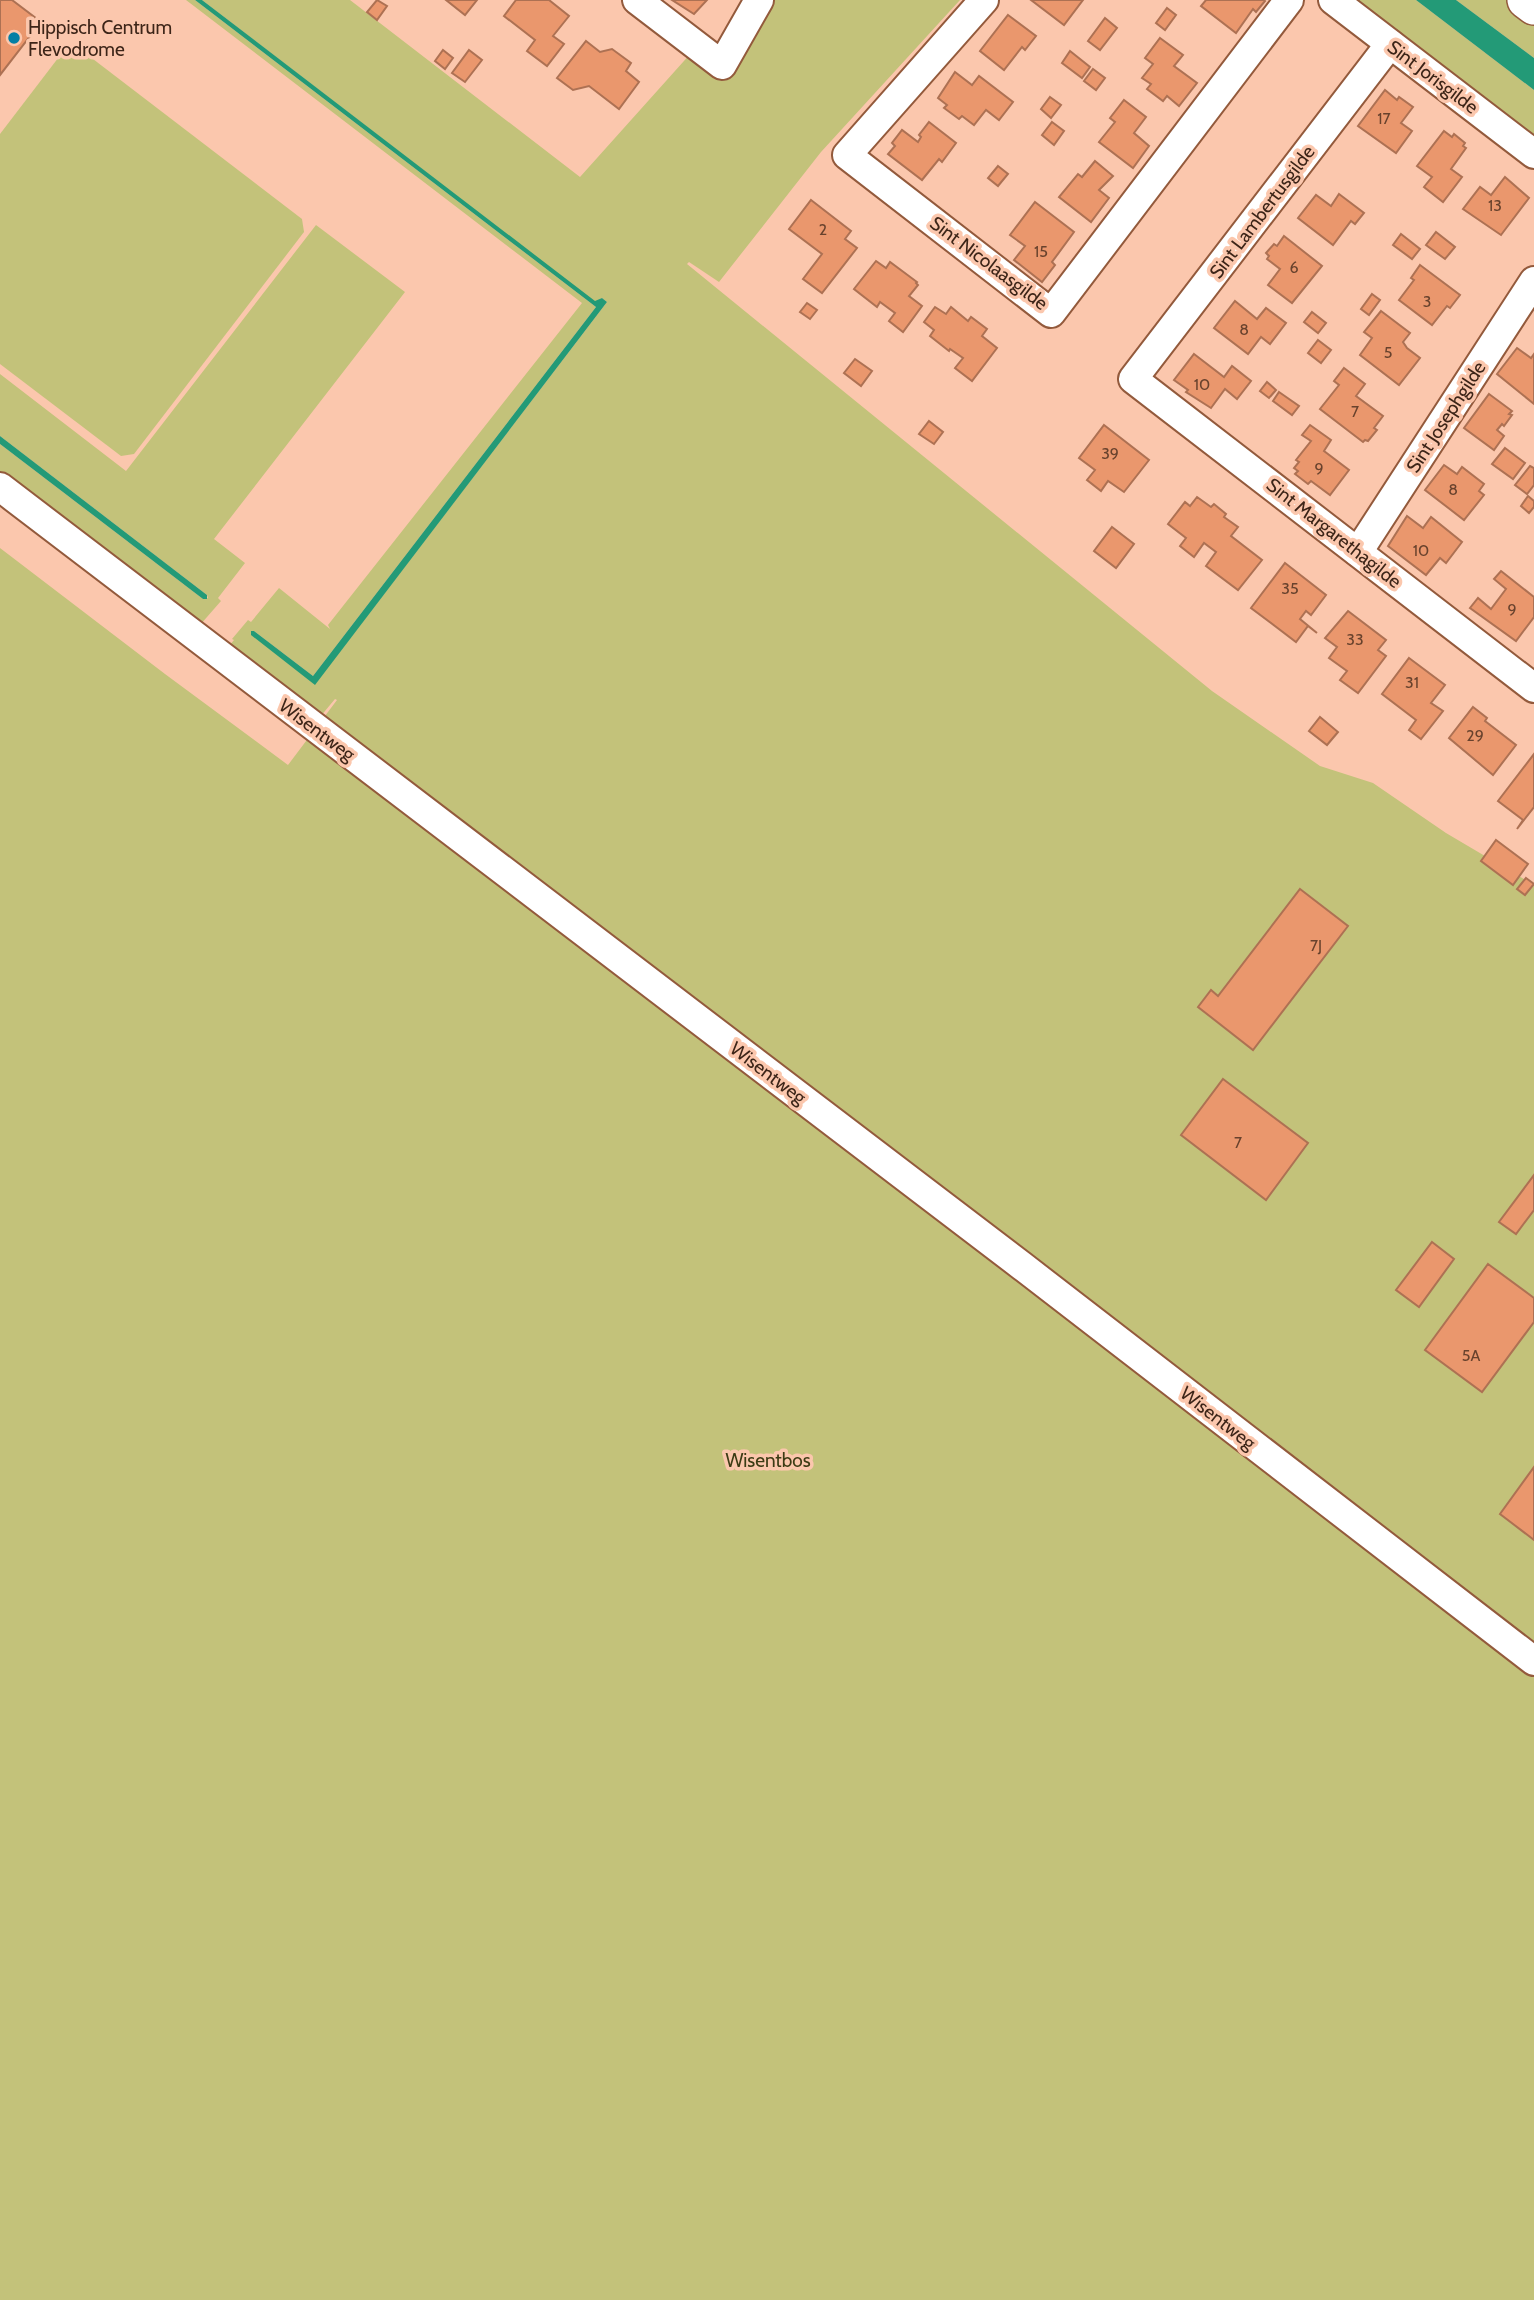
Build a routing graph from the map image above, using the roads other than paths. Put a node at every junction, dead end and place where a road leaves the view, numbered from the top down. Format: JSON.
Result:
{"nodes":[{"id":1,"x":638,"y":0,"type":"edge"},
{"id":2,"x":759,"y":0,"type":"edge"},
{"id":3,"x":984,"y":0,"type":"edge"},
{"id":4,"x":1289,"y":0,"type":"edge"},
{"id":5,"x":1333,"y":0,"type":"edge"},
{"id":6,"x":1526,"y":0,"type":"edge"},
{"id":7,"x":1534,"y":6,"type":"edge"},
{"id":8,"x":1390,"y":44,"type":"junction"},
{"id":9,"x":1534,"y":154,"type":"edge"},
{"id":10,"x":1534,"y":281,"type":"edge"},
{"id":11,"x":1133,"y":379,"type":"joint"},
{"id":12,"x":0,"y":487,"type":"edge"},
{"id":13,"x":1359,"y":552,"type":"junction"},
{"id":14,"x":1534,"y":688,"type":"edge"},
{"id":15,"x":1534,"y":1661,"type":"edge"}],
"edges":[{"from":1,"to":2,"type":"street"},
{"from":3,"to":4,"type":"street","name":"Sint Nicolaasgilde"},
{"from":5,"to":8,"type":"street","name":"Sint Jorisgilde"},
{"from":6,"to":7,"type":"street"},
{"from":8,"to":9,"type":"street","name":"Sint Jorisgilde"},
{"from":8,"to":11,"type":"street","name":"Sint Lambertusgilde"},
{"from":10,"to":13,"type":"street","name":"Sint Josephgilde"},
{"from":11,"to":13,"type":"street","name":"Sint Margarethagilde"},
{"from":12,"to":15,"type":"street","name":"Wisentweg"},
{"from":13,"to":14,"type":"street","name":"Sint Margarethagilde"}]}
